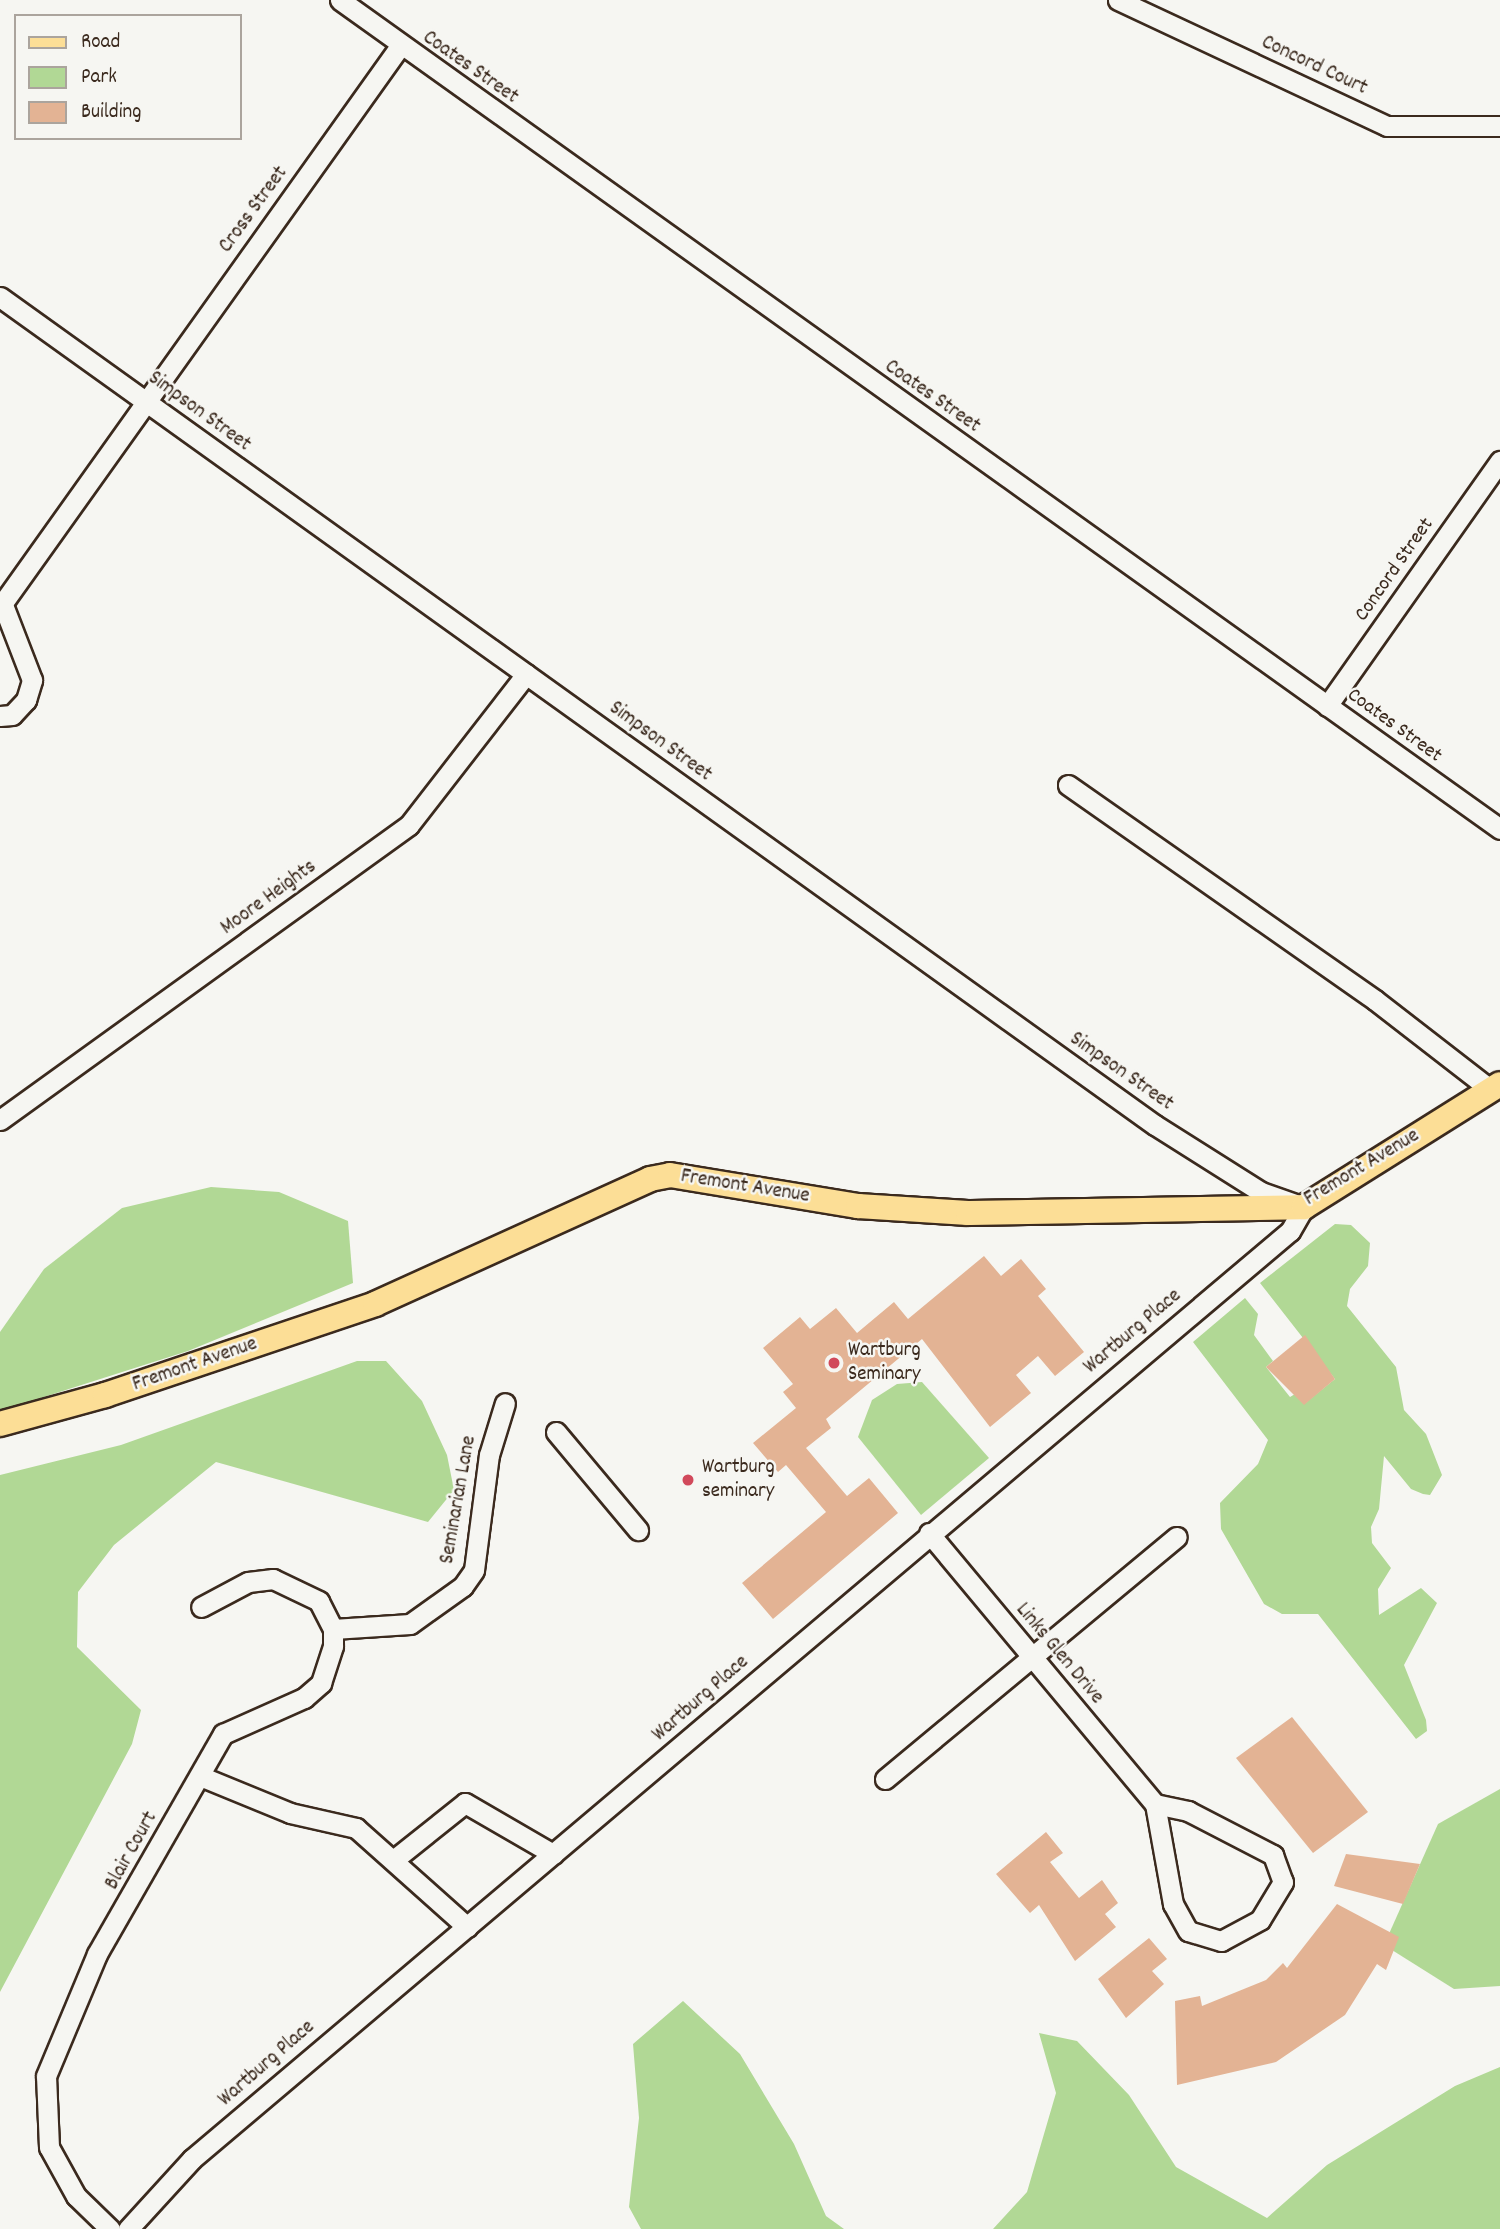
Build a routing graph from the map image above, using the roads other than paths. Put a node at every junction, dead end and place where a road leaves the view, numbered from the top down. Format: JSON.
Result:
{"nodes":[{"id":1,"x":340,"y":0,"type":"edge"},
{"id":2,"x":1118,"y":0,"type":"edge"},
{"id":3,"x":400,"y":46,"type":"junction"},
{"id":4,"x":1500,"y":126,"type":"edge"},
{"id":5,"x":0,"y":297,"type":"edge"},
{"id":6,"x":145,"y":401,"type":"junction"},
{"id":7,"x":1500,"y":461,"type":"edge"},
{"id":8,"x":1,"y":606,"type":"edge"},
{"id":9,"x":526,"y":674,"type":"junction"},
{"id":10,"x":1327,"y":706,"type":"junction"},
{"id":11,"x":0,"y":716,"type":"edge"},
{"id":12,"x":1068,"y":785,"type":"dead end"},
{"id":13,"x":1500,"y":829,"type":"edge"},
{"id":14,"x":1496,"y":1087,"type":"edge"},
{"id":15,"x":0,"y":1120,"type":"edge"},
{"id":16,"x":1304,"y":1207,"type":"junction"},
{"id":17,"x":505,"y":1404,"type":"dead end"},
{"id":18,"x":0,"y":1423,"type":"edge"},
{"id":19,"x":556,"y":1432,"type":"dead end"},
{"id":20,"x":638,"y":1530,"type":"dead end"},
{"id":21,"x":929,"y":1533,"type":"junction"},
{"id":22,"x":1177,"y":1537,"type":"dead end"},
{"id":23,"x":201,"y":1607,"type":"dead end"},
{"id":24,"x":333,"y":1629,"type":"junction"},
{"id":25,"x":1031,"y":1657,"type":"junction"},
{"id":26,"x":200,"y":1776,"type":"junction"},
{"id":27,"x":885,"y":1779,"type":"dead end"},
{"id":28,"x":1155,"y":1804,"type":"junction"},
{"id":29,"x":553,"y":1854,"type":"junction"},
{"id":30,"x":396,"y":1858,"type":"junction"},
{"id":31,"x":467,"y":1927,"type":"junction"},
{"id":32,"x":110,"y":2229,"type":"edge"},
{"id":33,"x":128,"y":2229,"type":"edge"}],
"edges":[{"from":1,"to":3,"type":"street","name":"Coates Street"},
{"from":2,"to":4,"type":"street","name":"Concord Court"},
{"from":3,"to":6,"type":"street","name":"Cross Street"},
{"from":3,"to":10,"type":"street","name":"Coates Street"},
{"from":5,"to":6,"type":"street","name":"Simpson Street"},
{"from":6,"to":8,"type":"street","name":"Cross Street"},
{"from":6,"to":9,"type":"street","name":"Simpson Street"},
{"from":7,"to":10,"type":"street","name":"Concord Street"},
{"from":8,"to":11,"type":"street"},
{"from":9,"to":15,"type":"street","name":"Moore Heights"},
{"from":9,"to":16,"type":"street","name":"Simpson Street"},
{"from":10,"to":13,"type":"street","name":"Coates Street"},
{"from":12,"to":14,"type":"street"},
{"from":14,"to":16,"type":"main road","name":"Fremont Avenue"},
{"from":16,"to":18,"type":"main road","name":"Fremont Avenue"},
{"from":16,"to":21,"type":"street","name":"Wartburg Place"},
{"from":17,"to":24,"type":"street","name":"Seminarian Lane"},
{"from":19,"to":20,"type":"street"},
{"from":21,"to":25,"type":"street","name":"Links Glen Drive"},
{"from":21,"to":29,"type":"street","name":"Wartburg Place"},
{"from":22,"to":25,"type":"street"},
{"from":23,"to":24,"type":"street"},
{"from":24,"to":26,"type":"street","name":"Blair Court"},
{"from":25,"to":27,"type":"street"},
{"from":25,"to":28,"type":"street","name":"Links Glen Drive"},
{"from":26,"to":30,"type":"street"},
{"from":26,"to":32,"type":"street","name":"Blair Court"},
{"from":28,"to":28,"type":"street","name":"Links Glen Drive"},
{"from":29,"to":30,"type":"street"},
{"from":29,"to":31,"type":"street","name":"Wartburg Place"},
{"from":30,"to":31,"type":"street"},
{"from":31,"to":33,"type":"street","name":"Wartburg Place"}]}
